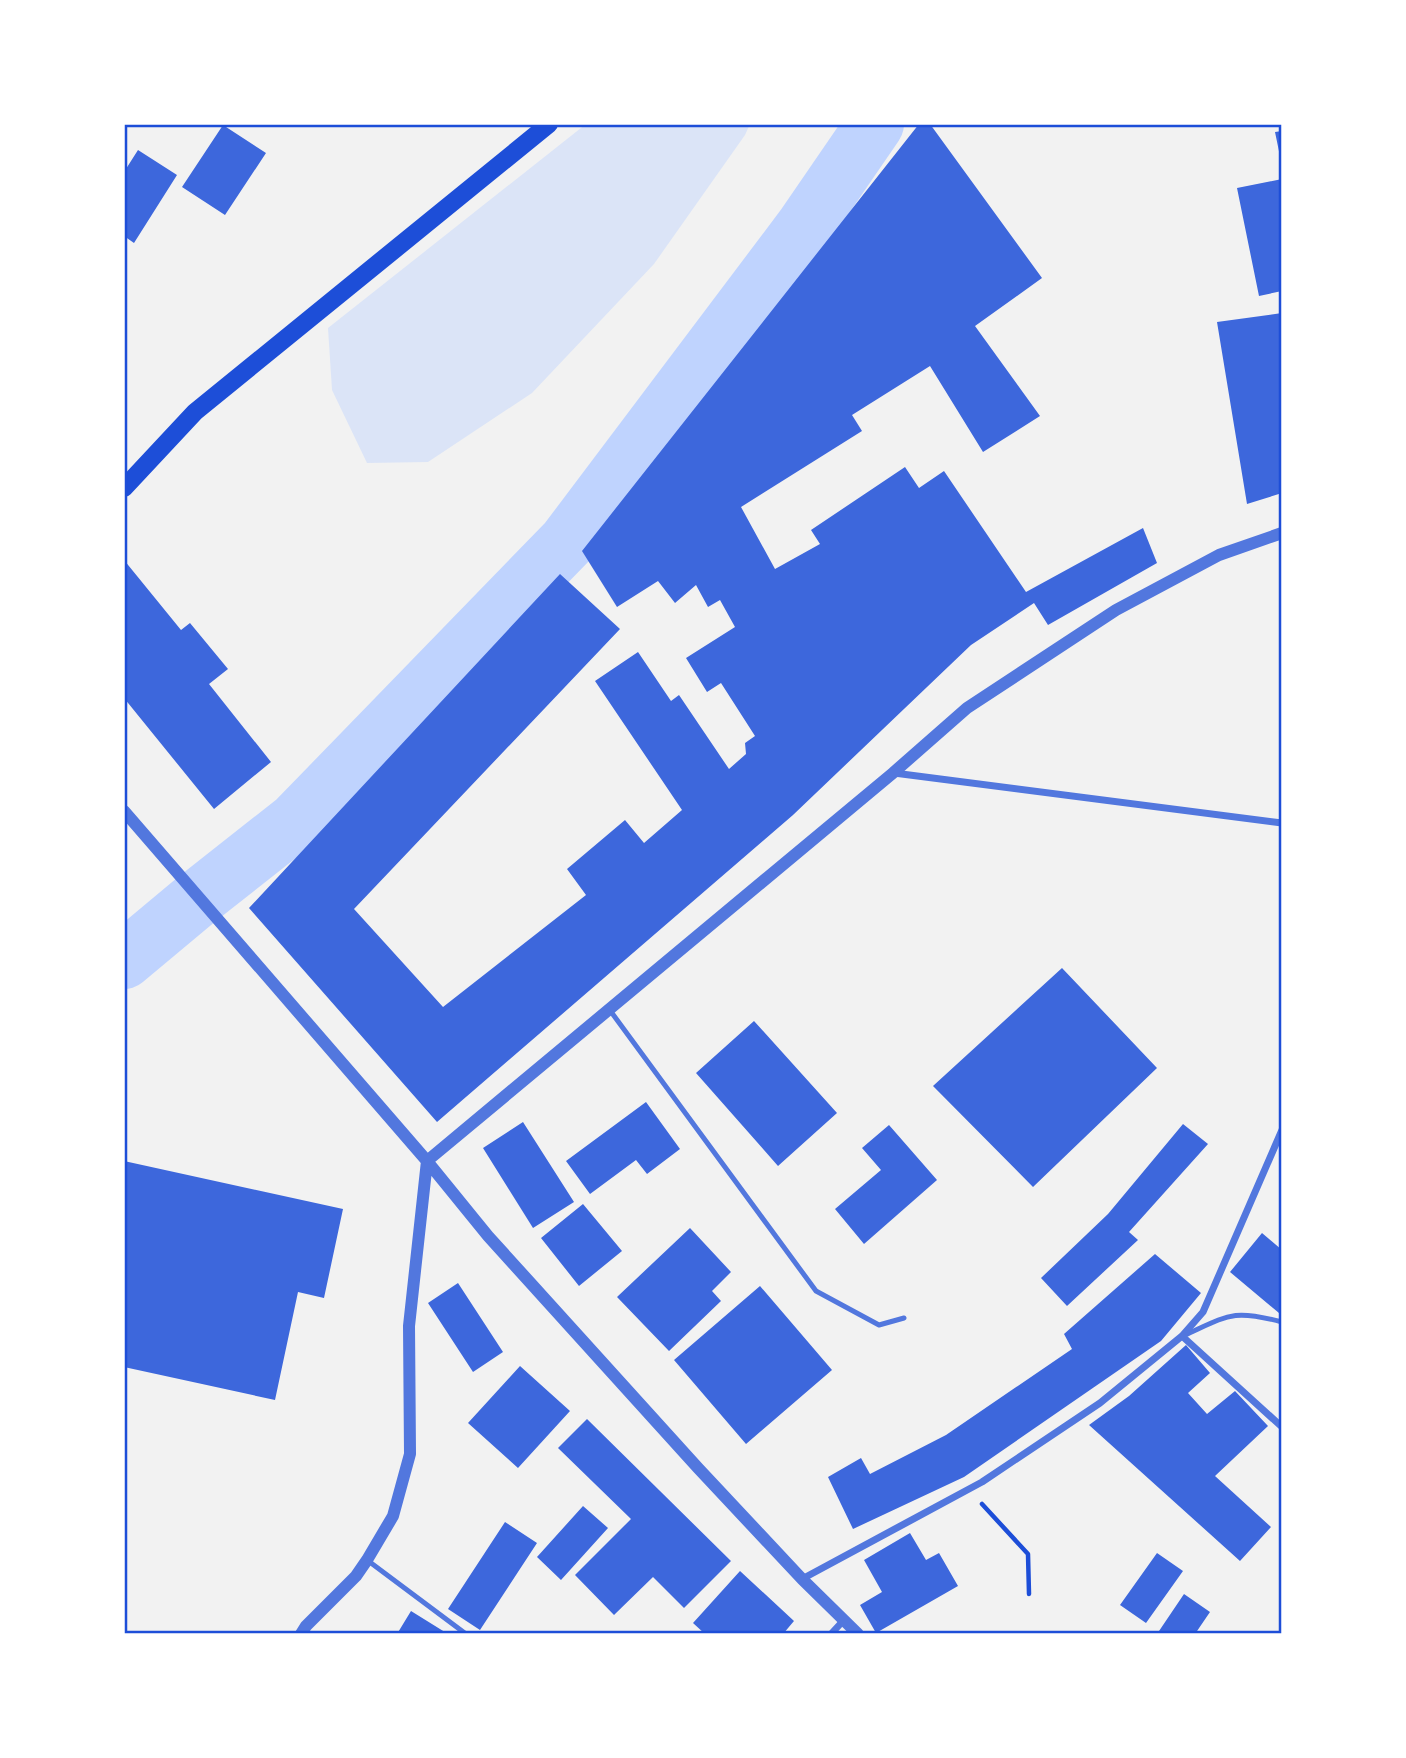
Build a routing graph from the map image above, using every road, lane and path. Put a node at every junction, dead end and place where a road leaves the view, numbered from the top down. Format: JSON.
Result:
{"nodes":[{"id":1,"x":549,"y":124,"type":"edge"},
{"id":2,"x":124,"y":488,"type":"edge"},
{"id":3,"x":1282,"y":533,"type":"edge"},
{"id":4,"x":893,"y":773,"type":"junction"},
{"id":5,"x":124,"y":811,"type":"edge"},
{"id":6,"x":1282,"y":823,"type":"edge"},
{"id":7,"x":609,"y":1009,"type":"junction"},
{"id":8,"x":1282,"y":1130,"type":"edge"},
{"id":9,"x":426,"y":1161,"type":"junction"},
{"id":10,"x":904,"y":1318,"type":"dead end"},
{"id":11,"x":1282,"y":1322,"type":"edge"},
{"id":12,"x":1182,"y":1336,"type":"junction"},
{"id":13,"x":1282,"y":1427,"type":"edge"},
{"id":14,"x":968,"y":1490,"type":"junction"},
{"id":15,"x":367,"y":1560,"type":"junction"},
{"id":16,"x":802,"y":1579,"type":"junction"},
{"id":17,"x":1029,"y":1594,"type":"dead end"},
{"id":18,"x":843,"y":1621,"type":"junction"},
{"id":19,"x":301,"y":1634,"type":"edge"},
{"id":20,"x":466,"y":1634,"type":"edge"},
{"id":21,"x":831,"y":1634,"type":"edge"},
{"id":22,"x":858,"y":1634,"type":"edge"}],
"edges":[{"from":1,"to":2,"type":"main road"},
{"from":3,"to":4,"type":"street"},
{"from":4,"to":6,"type":"street"},
{"from":4,"to":7,"type":"street"},
{"from":5,"to":9,"type":"street"},
{"from":7,"to":9,"type":"street"},
{"from":7,"to":10,"type":"lane"},
{"from":8,"to":12,"type":"street"},
{"from":9,"to":15,"type":"street"},
{"from":9,"to":16,"type":"street"},
{"from":11,"to":12,"type":"lane"},
{"from":12,"to":13,"type":"street"},
{"from":12,"to":14,"type":"street"},
{"from":14,"to":16,"type":"street"},
{"from":14,"to":17,"type":"path"},
{"from":15,"to":19,"type":"street"},
{"from":15,"to":20,"type":"lane"},
{"from":16,"to":18,"type":"street"},
{"from":18,"to":21,"type":"street"},
{"from":18,"to":22,"type":"street"}]}
